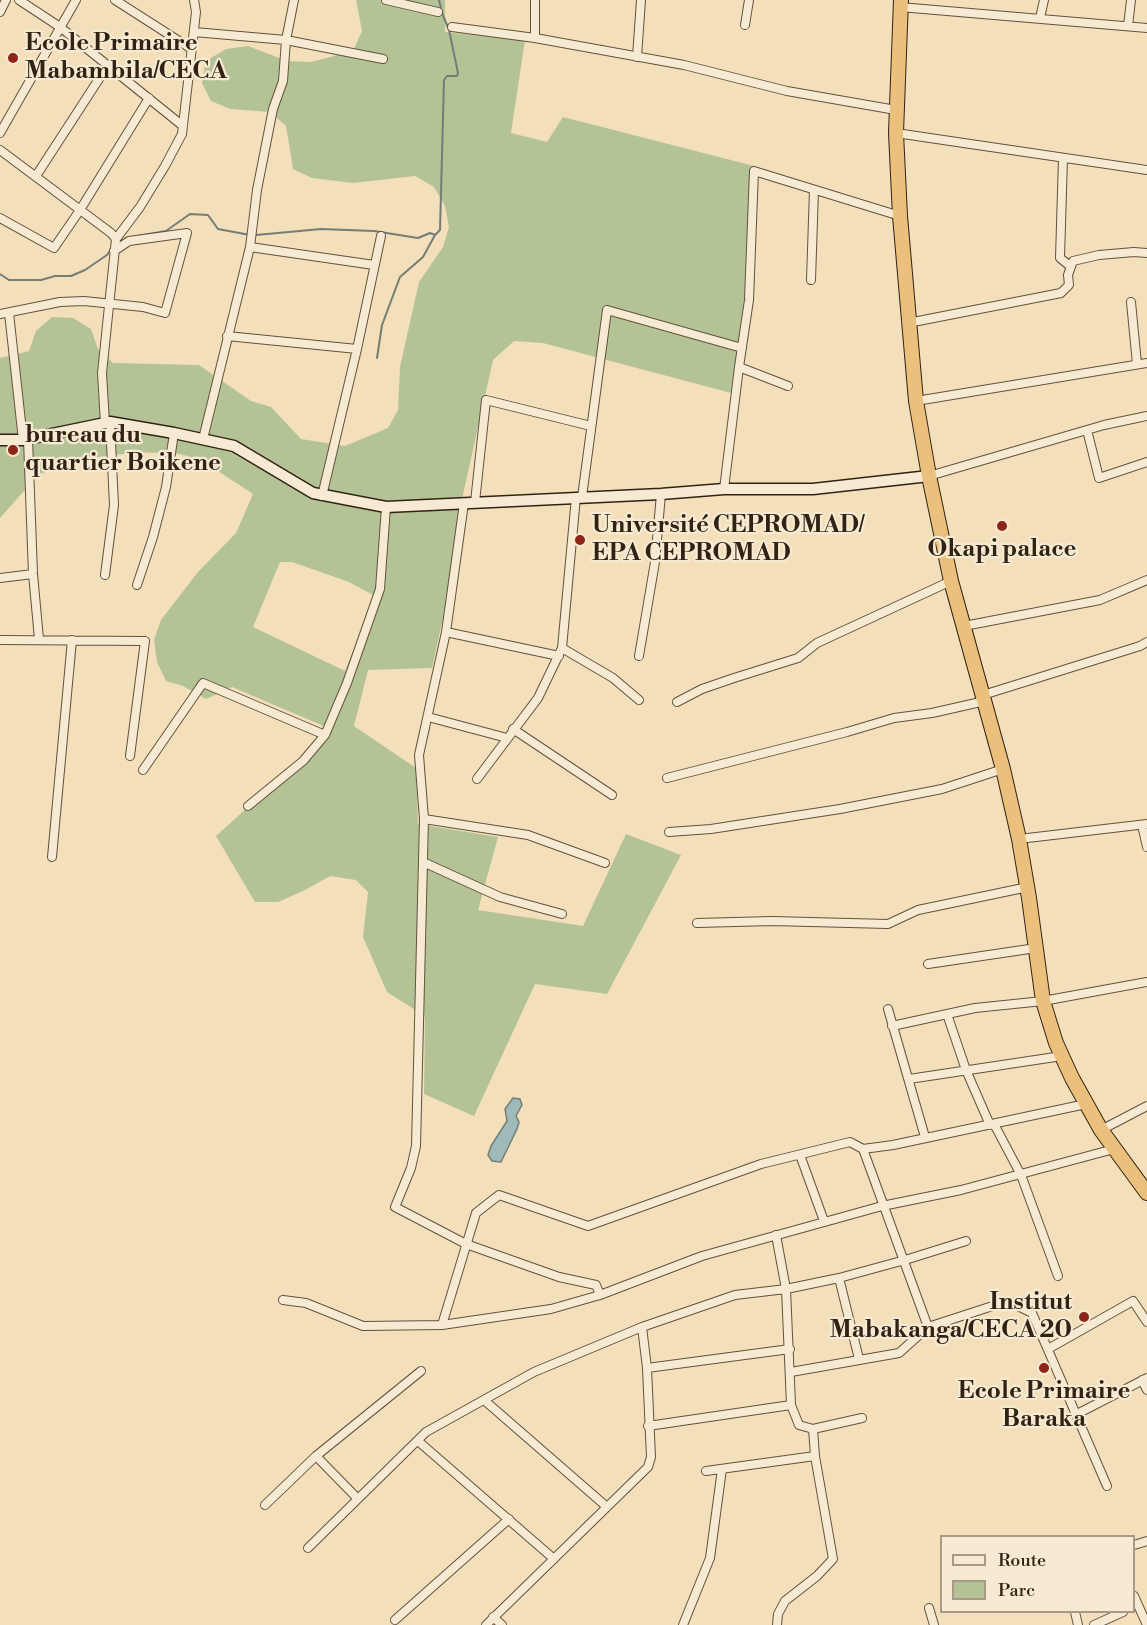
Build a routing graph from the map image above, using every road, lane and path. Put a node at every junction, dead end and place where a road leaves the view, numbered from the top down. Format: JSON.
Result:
{"nodes":[{"id":1,"x":6,"y":0,"type":"edge"},
{"id":2,"x":19,"y":0,"type":"edge"},
{"id":3,"x":76,"y":0,"type":"edge"},
{"id":4,"x":115,"y":0,"type":"edge"},
{"id":5,"x":194,"y":0,"type":"edge"},
{"id":6,"x":294,"y":0,"type":"edge"},
{"id":7,"x":386,"y":0,"type":"edge"},
{"id":8,"x":535,"y":0,"type":"edge"},
{"id":9,"x":641,"y":0,"type":"edge"},
{"id":10,"x":749,"y":0,"type":"edge"},
{"id":11,"x":1044,"y":0,"type":"edge"},
{"id":12,"x":1131,"y":0,"type":"edge"},
{"id":13,"x":901,"y":3,"type":"edge"},
{"id":14,"x":0,"y":12,"type":"edge"},
{"id":15,"x":438,"y":12,"type":"dead end"},
{"id":16,"x":1040,"y":18,"type":"junction"},
{"id":17,"x":745,"y":25,"type":"dead end"},
{"id":18,"x":1128,"y":26,"type":"junction"},
{"id":19,"x":60,"y":27,"type":"junction"},
{"id":20,"x":452,"y":27,"type":"dead end"},
{"id":21,"x":1147,"y":28,"type":"edge"},
{"id":22,"x":194,"y":32,"type":"junction"},
{"id":23,"x":535,"y":38,"type":"junction"},
{"id":24,"x":286,"y":40,"type":"junction"},
{"id":25,"x":190,"y":48,"type":"junction"},
{"id":26,"x":637,"y":57,"type":"junction"},
{"id":27,"x":383,"y":59,"type":"dead end"},
{"id":28,"x":108,"y":65,"type":"junction"},
{"id":29,"x":149,"y":98,"type":"junction"},
{"id":30,"x":896,"y":110,"type":"junction"},
{"id":31,"x":183,"y":126,"type":"junction"},
{"id":32,"x":896,"y":133,"type":"junction"},
{"id":33,"x":0,"y":134,"type":"edge"},
{"id":34,"x":0,"y":150,"type":"edge"},
{"id":35,"x":1063,"y":158,"type":"junction"},
{"id":36,"x":1147,"y":170,"type":"edge"},
{"id":37,"x":36,"y":176,"type":"junction"},
{"id":38,"x":814,"y":190,"type":"junction"},
{"id":39,"x":80,"y":210,"type":"junction"},
{"id":40,"x":900,"y":216,"type":"junction"},
{"id":41,"x":0,"y":218,"type":"edge"},
{"id":42,"x":381,"y":236,"type":"dead end"},
{"id":43,"x":115,"y":246,"type":"junction"},
{"id":44,"x":250,"y":246,"type":"junction"},
{"id":45,"x":1147,"y":253,"type":"edge"},
{"id":46,"x":374,"y":265,"type":"junction"},
{"id":47,"x":1070,"y":266,"type":"junction"},
{"id":48,"x":811,"y":280,"type":"dead end"},
{"id":49,"x":1131,"y":302,"type":"dead end"},
{"id":50,"x":108,"y":305,"type":"junction"},
{"id":51,"x":4,"y":313,"type":"edge"},
{"id":52,"x":908,"y":323,"type":"junction"},
{"id":53,"x":227,"y":336,"type":"junction"},
{"id":54,"x":742,"y":348,"type":"junction"},
{"id":55,"x":357,"y":349,"type":"junction"},
{"id":56,"x":1147,"y":363,"type":"edge"},
{"id":57,"x":1137,"y":364,"type":"junction"},
{"id":58,"x":739,"y":367,"type":"junction"},
{"id":59,"x":788,"y":386,"type":"dead end"},
{"id":60,"x":916,"y":401,"type":"junction"},
{"id":61,"x":1147,"y":416,"type":"edge"},
{"id":62,"x":108,"y":423,"type":"junction"},
{"id":63,"x":591,"y":426,"type":"junction"},
{"id":64,"x":1087,"y":430,"type":"junction"},
{"id":65,"x":174,"y":434,"type":"junction"},
{"id":66,"x":203,"y":439,"type":"junction"},
{"id":67,"x":0,"y":440,"type":"edge"},
{"id":68,"x":26,"y":440,"type":"junction"},
{"id":69,"x":1147,"y":462,"type":"edge"},
{"id":70,"x":929,"y":476,"type":"junction"},
{"id":71,"x":724,"y":489,"type":"junction"},
{"id":72,"x":661,"y":494,"type":"junction"},
{"id":73,"x":322,"y":496,"type":"junction"},
{"id":74,"x":579,"y":497,"type":"junction"},
{"id":75,"x":470,"y":502,"type":"junction"},
{"id":76,"x":386,"y":507,"type":"junction"},
{"id":77,"x":33,"y":574,"type":"junction"},
{"id":78,"x":105,"y":575,"type":"dead end"},
{"id":79,"x":0,"y":578,"type":"edge"},
{"id":80,"x":951,"y":580,"type":"junction"},
{"id":81,"x":1147,"y":580,"type":"edge"},
{"id":82,"x":137,"y":585,"type":"dead end"},
{"id":83,"x":964,"y":626,"type":"junction"},
{"id":84,"x":446,"y":633,"type":"junction"},
{"id":85,"x":39,"y":639,"type":"junction"},
{"id":86,"x":0,"y":640,"type":"edge"},
{"id":87,"x":72,"y":640,"type":"junction"},
{"id":88,"x":1147,"y":642,"type":"edge"},
{"id":89,"x":561,"y":652,"type":"junction"},
{"id":90,"x":639,"y":656,"type":"dead end"},
{"id":91,"x":984,"y":698,"type":"junction"},
{"id":92,"x":639,"y":700,"type":"dead end"},
{"id":93,"x":677,"y":702,"type":"dead end"},
{"id":94,"x":428,"y":717,"type":"junction"},
{"id":95,"x":513,"y":729,"type":"junction"},
{"id":96,"x":325,"y":735,"type":"junction"},
{"id":97,"x":507,"y":738,"type":"junction"},
{"id":98,"x":130,"y":756,"type":"dead end"},
{"id":99,"x":1003,"y":769,"type":"junction"},
{"id":100,"x":142,"y":770,"type":"dead end"},
{"id":101,"x":667,"y":778,"type":"dead end"},
{"id":102,"x":477,"y":779,"type":"dead end"},
{"id":103,"x":612,"y":795,"type":"dead end"},
{"id":104,"x":248,"y":806,"type":"dead end"},
{"id":105,"x":424,"y":819,"type":"junction"},
{"id":106,"x":1145,"y":825,"type":"edge"},
{"id":107,"x":669,"y":832,"type":"dead end"},
{"id":108,"x":1019,"y":840,"type":"junction"},
{"id":109,"x":1147,"y":847,"type":"edge"},
{"id":110,"x":52,"y":857,"type":"dead end"},
{"id":111,"x":423,"y":862,"type":"junction"},
{"id":112,"x":605,"y":863,"type":"dead end"},
{"id":113,"x":1028,"y":887,"type":"junction"},
{"id":114,"x":562,"y":914,"type":"dead end"},
{"id":115,"x":697,"y":923,"type":"dead end"},
{"id":116,"x":1036,"y":948,"type":"junction"},
{"id":117,"x":928,"y":964,"type":"dead end"},
{"id":118,"x":1147,"y":982,"type":"edge"},
{"id":119,"x":1043,"y":1001,"type":"junction"},
{"id":120,"x":888,"y":1009,"type":"dead end"},
{"id":121,"x":947,"y":1014,"type":"junction"},
{"id":122,"x":892,"y":1026,"type":"junction"},
{"id":123,"x":1062,"y":1056,"type":"junction"},
{"id":124,"x":966,"y":1070,"type":"junction"},
{"id":125,"x":909,"y":1079,"type":"junction"},
{"id":126,"x":1086,"y":1104,"type":"junction"},
{"id":127,"x":1147,"y":1106,"type":"edge"},
{"id":128,"x":992,"y":1125,"type":"junction"},
{"id":129,"x":1101,"y":1130,"type":"junction"},
{"id":130,"x":925,"y":1137,"type":"junction"},
{"id":131,"x":863,"y":1149,"type":"junction"},
{"id":132,"x":1114,"y":1149,"type":"junction"},
{"id":133,"x":801,"y":1155,"type":"junction"},
{"id":134,"x":1021,"y":1175,"type":"junction"},
{"id":135,"x":1147,"y":1193,"type":"edge"},
{"id":136,"x":882,"y":1206,"type":"junction"},
{"id":137,"x":824,"y":1221,"type":"junction"},
{"id":138,"x":776,"y":1235,"type":"junction"},
{"id":139,"x":966,"y":1240,"type":"dead end"},
{"id":140,"x":466,"y":1244,"type":"junction"},
{"id":141,"x":905,"y":1260,"type":"junction"},
{"id":142,"x":1058,"y":1276,"type":"dead end"},
{"id":143,"x":839,"y":1278,"type":"junction"},
{"id":144,"x":786,"y":1289,"type":"junction"},
{"id":145,"x":600,"y":1295,"type":"junction"},
{"id":146,"x":283,"y":1300,"type":"dead end"},
{"id":147,"x":1147,"y":1322,"type":"edge"},
{"id":148,"x":442,"y":1325,"type":"junction"},
{"id":149,"x":642,"y":1327,"type":"junction"},
{"id":150,"x":928,"y":1327,"type":"junction"},
{"id":151,"x":790,"y":1349,"type":"junction"},
{"id":152,"x":1048,"y":1350,"type":"junction"},
{"id":153,"x":859,"y":1359,"type":"junction"},
{"id":154,"x":647,"y":1368,"type":"junction"},
{"id":155,"x":421,"y":1371,"type":"dead end"},
{"id":156,"x":790,"y":1372,"type":"junction"},
{"id":157,"x":1145,"y":1379,"type":"edge"},
{"id":158,"x":1147,"y":1390,"type":"edge"},
{"id":159,"x":484,"y":1400,"type":"junction"},
{"id":160,"x":791,"y":1405,"type":"junction"},
{"id":161,"x":1077,"y":1414,"type":"junction"},
{"id":162,"x":862,"y":1418,"type":"dead end"},
{"id":163,"x":648,"y":1426,"type":"junction"},
{"id":164,"x":813,"y":1428,"type":"junction"},
{"id":165,"x":418,"y":1441,"type":"junction"},
{"id":166,"x":316,"y":1455,"type":"junction"},
{"id":167,"x":815,"y":1456,"type":"junction"},
{"id":168,"x":722,"y":1469,"type":"junction"},
{"id":169,"x":706,"y":1471,"type":"dead end"},
{"id":170,"x":1107,"y":1486,"type":"dead end"},
{"id":171,"x":358,"y":1499,"type":"junction"},
{"id":172,"x":265,"y":1505,"type":"dead end"},
{"id":173,"x":607,"y":1507,"type":"junction"},
{"id":174,"x":509,"y":1519,"type":"junction"},
{"id":175,"x":308,"y":1548,"type":"dead end"},
{"id":176,"x":554,"y":1559,"type":"junction"},
{"id":177,"x":1147,"y":1601,"type":"edge"},
{"id":178,"x":1136,"y":1606,"type":"edge"},
{"id":179,"x":929,"y":1608,"type":"dead end"},
{"id":180,"x":1119,"y":1613,"type":"edge"},
{"id":181,"x":494,"y":1617,"type":"junction"},
{"id":182,"x":395,"y":1620,"type":"dead end"},
{"id":183,"x":486,"y":1625,"type":"edge"},
{"id":184,"x":502,"y":1625,"type":"edge"},
{"id":185,"x":683,"y":1625,"type":"edge"},
{"id":186,"x":777,"y":1625,"type":"edge"},
{"id":187,"x":934,"y":1625,"type":"edge"},
{"id":188,"x":1094,"y":1625,"type":"edge"},
{"id":189,"x":1147,"y":1625,"type":"edge"}],
"edges":[{"from":1,"to":14,"type":"street"},
{"from":2,"to":19,"type":"street"},
{"from":3,"to":19,"type":"street"},
{"from":4,"to":25,"type":"street"},
{"from":5,"to":22,"type":"street"},
{"from":6,"to":24,"type":"street"},
{"from":7,"to":15,"type":"street"},
{"from":8,"to":23,"type":"street"},
{"from":9,"to":26,"type":"street"},
{"from":10,"to":17,"type":"street"},
{"from":11,"to":16,"type":"street"},
{"from":12,"to":18,"type":"street"},
{"from":13,"to":16,"type":"street"},
{"from":13,"to":30,"type":"highway"},
{"from":16,"to":18,"type":"street"},
{"from":18,"to":21,"type":"street"},
{"from":19,"to":28,"type":"street"},
{"from":19,"to":33,"type":"street"},
{"from":20,"to":23,"type":"street"},
{"from":22,"to":24,"type":"street"},
{"from":22,"to":25,"type":"street"},
{"from":23,"to":26,"type":"street"},
{"from":24,"to":27,"type":"street"},
{"from":24,"to":44,"type":"street"},
{"from":25,"to":31,"type":"street"},
{"from":26,"to":30,"type":"street"},
{"from":28,"to":29,"type":"street"},
{"from":28,"to":37,"type":"street"},
{"from":29,"to":31,"type":"street"},
{"from":29,"to":39,"type":"street"},
{"from":30,"to":32,"type":"highway"},
{"from":31,"to":43,"type":"street"},
{"from":32,"to":35,"type":"street"},
{"from":32,"to":40,"type":"highway"},
{"from":34,"to":37,"type":"street"},
{"from":35,"to":36,"type":"street"},
{"from":35,"to":47,"type":"street"},
{"from":37,"to":39,"type":"street"},
{"from":38,"to":40,"type":"street"},
{"from":38,"to":48,"type":"street"},
{"from":38,"to":54,"type":"street"},
{"from":39,"to":41,"type":"street"},
{"from":39,"to":43,"type":"street"},
{"from":40,"to":52,"type":"highway"},
{"from":42,"to":46,"type":"street"},
{"from":43,"to":50,"type":"street"},
{"from":43,"to":50,"type":"street"},
{"from":44,"to":46,"type":"street"},
{"from":44,"to":53,"type":"street"},
{"from":45,"to":47,"type":"street"},
{"from":46,"to":55,"type":"street"},
{"from":47,"to":52,"type":"street"},
{"from":49,"to":57,"type":"street"},
{"from":50,"to":51,"type":"street"},
{"from":50,"to":62,"type":"street"},
{"from":51,"to":68,"type":"street"},
{"from":52,"to":60,"type":"highway"},
{"from":53,"to":55,"type":"street"},
{"from":53,"to":66,"type":"street"},
{"from":54,"to":58,"type":"street"},
{"from":54,"to":63,"type":"street"},
{"from":55,"to":73,"type":"street"},
{"from":56,"to":57,"type":"street"},
{"from":57,"to":60,"type":"street"},
{"from":58,"to":59,"type":"street"},
{"from":58,"to":71,"type":"street"},
{"from":60,"to":70,"type":"highway"},
{"from":61,"to":64,"type":"street"},
{"from":62,"to":65,"type":"street"},
{"from":62,"to":68,"type":"street"},
{"from":62,"to":78,"type":"street"},
{"from":63,"to":74,"type":"street"},
{"from":63,"to":75,"type":"street"},
{"from":64,"to":69,"type":"street"},
{"from":64,"to":70,"type":"street"},
{"from":65,"to":66,"type":"street"},
{"from":65,"to":82,"type":"street"},
{"from":66,"to":73,"type":"street"},
{"from":67,"to":68,"type":"street"},
{"from":68,"to":77,"type":"street"},
{"from":70,"to":71,"type":"street"},
{"from":70,"to":80,"type":"highway"},
{"from":71,"to":72,"type":"street"},
{"from":72,"to":74,"type":"street"},
{"from":72,"to":90,"type":"street"},
{"from":73,"to":76,"type":"street"},
{"from":74,"to":75,"type":"street"},
{"from":74,"to":89,"type":"street"},
{"from":75,"to":76,"type":"street"},
{"from":75,"to":84,"type":"street"},
{"from":76,"to":96,"type":"street"},
{"from":77,"to":79,"type":"street"},
{"from":77,"to":85,"type":"street"},
{"from":80,"to":83,"type":"highway"},
{"from":80,"to":93,"type":"street"},
{"from":81,"to":83,"type":"street"},
{"from":83,"to":91,"type":"highway"},
{"from":84,"to":89,"type":"street"},
{"from":84,"to":94,"type":"street"},
{"from":85,"to":86,"type":"street"},
{"from":85,"to":87,"type":"street"},
{"from":87,"to":98,"type":"street"},
{"from":87,"to":110,"type":"street"},
{"from":88,"to":91,"type":"street"},
{"from":89,"to":92,"type":"street"},
{"from":89,"to":95,"type":"street"},
{"from":91,"to":99,"type":"highway"},
{"from":91,"to":101,"type":"street"},
{"from":94,"to":97,"type":"street"},
{"from":94,"to":105,"type":"street"},
{"from":95,"to":97,"type":"street"},
{"from":95,"to":103,"type":"street"},
{"from":96,"to":100,"type":"street"},
{"from":96,"to":104,"type":"street"},
{"from":97,"to":102,"type":"street"},
{"from":99,"to":107,"type":"street"},
{"from":99,"to":108,"type":"highway"},
{"from":105,"to":111,"type":"street"},
{"from":105,"to":112,"type":"street"},
{"from":106,"to":108,"type":"street"},
{"from":106,"to":109,"type":"street"},
{"from":108,"to":113,"type":"highway"},
{"from":111,"to":114,"type":"street"},
{"from":111,"to":140,"type":"street"},
{"from":113,"to":115,"type":"street"},
{"from":113,"to":116,"type":"highway"},
{"from":116,"to":117,"type":"street"},
{"from":116,"to":119,"type":"highway"},
{"from":118,"to":119,"type":"street"},
{"from":119,"to":121,"type":"street"},
{"from":119,"to":123,"type":"highway"},
{"from":120,"to":122,"type":"street"},
{"from":121,"to":122,"type":"street"},
{"from":121,"to":124,"type":"street"},
{"from":122,"to":125,"type":"street"},
{"from":123,"to":124,"type":"street"},
{"from":123,"to":126,"type":"highway"},
{"from":124,"to":125,"type":"street"},
{"from":124,"to":128,"type":"street"},
{"from":125,"to":130,"type":"street"},
{"from":126,"to":128,"type":"street"},
{"from":126,"to":129,"type":"highway"},
{"from":127,"to":129,"type":"street"},
{"from":128,"to":130,"type":"street"},
{"from":128,"to":134,"type":"street"},
{"from":129,"to":132,"type":"highway"},
{"from":130,"to":131,"type":"street"},
{"from":131,"to":133,"type":"street"},
{"from":131,"to":136,"type":"street"},
{"from":132,"to":134,"type":"street"},
{"from":132,"to":135,"type":"highway"},
{"from":133,"to":137,"type":"street"},
{"from":133,"to":140,"type":"street"},
{"from":134,"to":136,"type":"street"},
{"from":134,"to":142,"type":"street"},
{"from":136,"to":137,"type":"street"},
{"from":136,"to":141,"type":"street"},
{"from":137,"to":138,"type":"street"},
{"from":138,"to":144,"type":"street"},
{"from":138,"to":145,"type":"street"},
{"from":139,"to":141,"type":"street"},
{"from":140,"to":145,"type":"street"},
{"from":140,"to":148,"type":"street"},
{"from":141,"to":143,"type":"street"},
{"from":141,"to":150,"type":"street"},
{"from":143,"to":144,"type":"street"},
{"from":143,"to":153,"type":"street"},
{"from":144,"to":149,"type":"street"},
{"from":144,"to":151,"type":"street"},
{"from":145,"to":148,"type":"street"},
{"from":146,"to":148,"type":"street"},
{"from":147,"to":152,"type":"street"},
{"from":149,"to":154,"type":"street"},
{"from":149,"to":159,"type":"street"},
{"from":150,"to":152,"type":"street"},
{"from":150,"to":153,"type":"street"},
{"from":151,"to":154,"type":"street"},
{"from":151,"to":156,"type":"street"},
{"from":152,"to":161,"type":"street"},
{"from":153,"to":156,"type":"street"},
{"from":154,"to":163,"type":"street"},
{"from":155,"to":166,"type":"street"},
{"from":156,"to":160,"type":"street"},
{"from":157,"to":158,"type":"street"},
{"from":157,"to":161,"type":"street"},
{"from":159,"to":165,"type":"street"},
{"from":159,"to":173,"type":"street"},
{"from":160,"to":163,"type":"street"},
{"from":160,"to":164,"type":"street"},
{"from":161,"to":170,"type":"street"},
{"from":162,"to":164,"type":"street"},
{"from":163,"to":173,"type":"street"},
{"from":164,"to":167,"type":"street"},
{"from":165,"to":171,"type":"street"},
{"from":165,"to":174,"type":"street"},
{"from":166,"to":171,"type":"street"},
{"from":166,"to":172,"type":"street"},
{"from":167,"to":168,"type":"street"},
{"from":167,"to":186,"type":"street"},
{"from":168,"to":169,"type":"street"},
{"from":168,"to":185,"type":"street"},
{"from":171,"to":175,"type":"street"},
{"from":173,"to":176,"type":"street"},
{"from":174,"to":176,"type":"street"},
{"from":174,"to":182,"type":"street"},
{"from":176,"to":181,"type":"street"},
{"from":177,"to":178,"type":"street"},
{"from":178,"to":189,"type":"street"},
{"from":179,"to":187,"type":"street"},
{"from":180,"to":188,"type":"street"},
{"from":181,"to":183,"type":"street"},
{"from":181,"to":184,"type":"street"}]}
